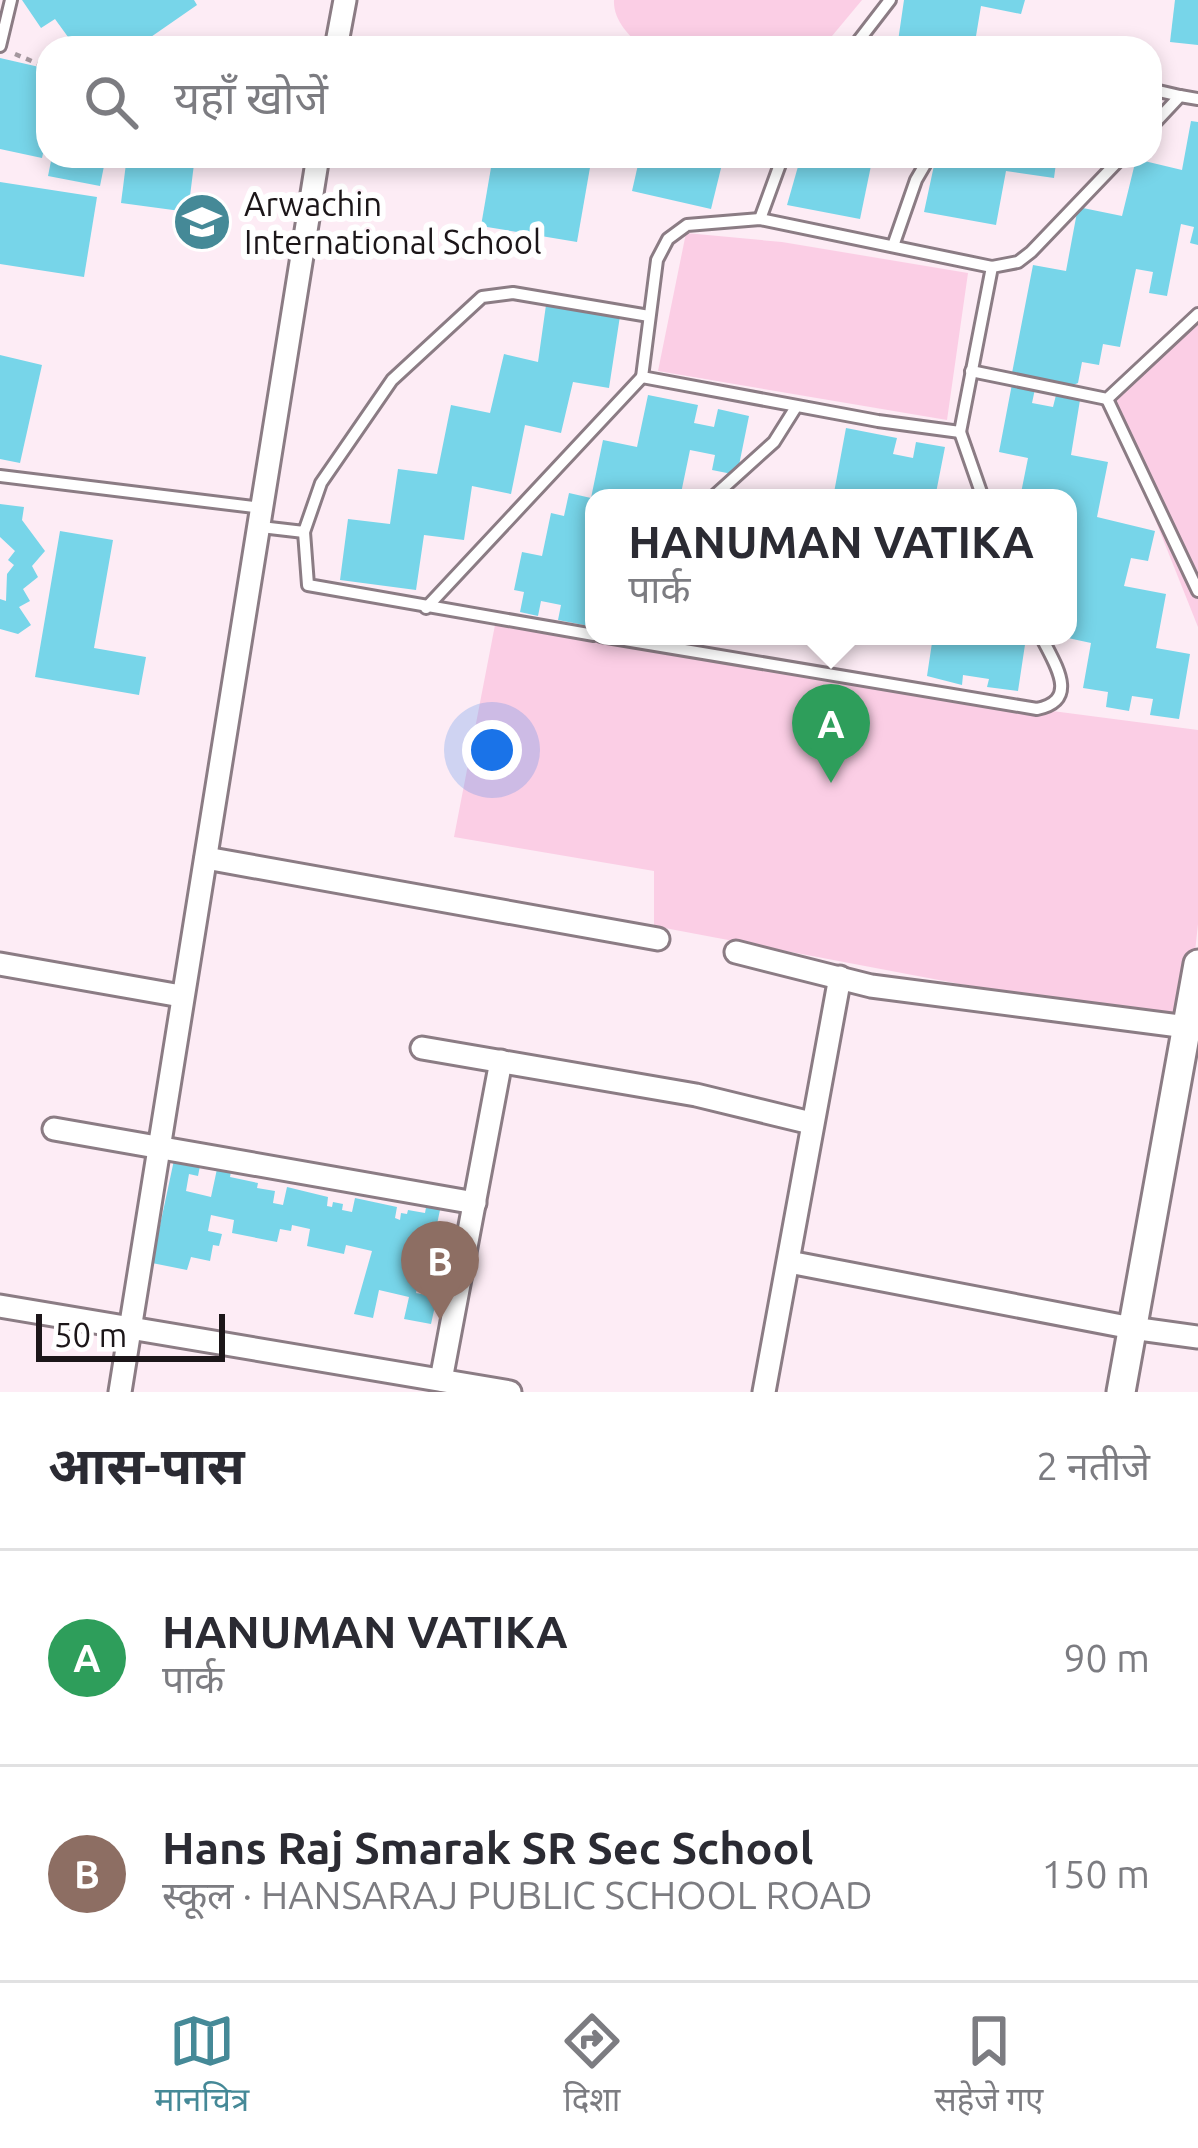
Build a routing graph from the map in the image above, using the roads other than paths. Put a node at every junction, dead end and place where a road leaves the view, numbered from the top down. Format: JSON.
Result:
{"nodes":[{"id":1,"x":11,"y":0,"type":"edge"},
{"id":2,"x":345,"y":0,"type":"edge"},
{"id":3,"x":890,"y":0,"type":"edge"},
{"id":4,"x":338,"y":36,"type":"edge"},
{"id":5,"x":862,"y":36,"type":"edge"},
{"id":6,"x":1,"y":46,"type":"edge"},
{"id":7,"x":1162,"y":91,"type":"edge"},
{"id":8,"x":1180,"y":96,"type":"junction"},
{"id":9,"x":1198,"y":99,"type":"edge"},
{"id":10,"x":1162,"y":115,"type":"edge"},
{"id":11,"x":316,"y":168,"type":"edge"},
{"id":12,"x":779,"y":168,"type":"edge"},
{"id":13,"x":923,"y":168,"type":"edge"},
{"id":14,"x":1112,"y":168,"type":"edge"},
{"id":15,"x":760,"y":218,"type":"junction"},
{"id":16,"x":893,"y":246,"type":"junction"},
{"id":17,"x":992,"y":267,"type":"junction"},
{"id":18,"x":1198,"y":314,"type":"edge"},
{"id":19,"x":650,"y":316,"type":"junction"},
{"id":20,"x":971,"y":371,"type":"junction"},
{"id":21,"x":642,"y":377,"type":"junction"},
{"id":22,"x":1107,"y":399,"type":"junction"},
{"id":23,"x":796,"y":407,"type":"junction"},
{"id":24,"x":960,"y":432,"type":"junction"},
{"id":25,"x":0,"y":476,"type":"edge"},
{"id":26,"x":722,"y":489,"type":"edge"},
{"id":27,"x":980,"y":489,"type":"edge"},
{"id":28,"x":261,"y":518,"type":"junction"},
{"id":29,"x":304,"y":532,"type":"junction"},
{"id":30,"x":1198,"y":591,"type":"edge"},
{"id":31,"x":425,"y":608,"type":"junction"},
{"id":32,"x":585,"y":633,"type":"edge"},
{"id":33,"x":657,"y":645,"type":"edge"},
{"id":34,"x":1045,"y":645,"type":"edge"},
{"id":35,"x":206,"y":858,"type":"junction"},
{"id":36,"x":658,"y":939,"type":"dead end"},
{"id":37,"x":736,"y":952,"type":"dead end"},
{"id":38,"x":0,"y":964,"type":"edge"},
{"id":39,"x":1198,"y":964,"type":"edge"},
{"id":40,"x":840,"y":977,"type":"junction"},
{"id":41,"x":181,"y":996,"type":"junction"},
{"id":42,"x":1186,"y":1027,"type":"junction"},
{"id":43,"x":422,"y":1048,"type":"dead end"},
{"id":44,"x":501,"y":1061,"type":"junction"},
{"id":45,"x":811,"y":1123,"type":"junction"},
{"id":46,"x":54,"y":1129,"type":"dead end"},
{"id":47,"x":160,"y":1147,"type":"junction"},
{"id":48,"x":475,"y":1203,"type":"junction"},
{"id":49,"x":789,"y":1262,"type":"junction"},
{"id":50,"x":0,"y":1306,"type":"edge"},
{"id":51,"x":131,"y":1328,"type":"junction"},
{"id":52,"x":1132,"y":1328,"type":"junction"},
{"id":53,"x":1198,"y":1337,"type":"edge"},
{"id":54,"x":441,"y":1380,"type":"junction"},
{"id":55,"x":120,"y":1392,"type":"edge"},
{"id":56,"x":510,"y":1392,"type":"edge"},
{"id":57,"x":764,"y":1392,"type":"edge"},
{"id":58,"x":1121,"y":1392,"type":"edge"}],
"edges":[{"from":1,"to":6,"type":"lane"},
{"from":2,"to":4,"type":"street"},
{"from":3,"to":5,"type":"lane"},
{"from":7,"to":8,"type":"lane"},
{"from":8,"to":9,"type":"lane"},
{"from":8,"to":10,"type":"lane"},
{"from":11,"to":28,"type":"street"},
{"from":12,"to":15,"type":"lane"},
{"from":13,"to":16,"type":"lane"},
{"from":14,"to":17,"type":"lane"},
{"from":15,"to":16,"type":"lane"},
{"from":15,"to":19,"type":"lane"},
{"from":16,"to":17,"type":"lane"},
{"from":17,"to":20,"type":"lane"},
{"from":18,"to":22,"type":"lane"},
{"from":19,"to":21,"type":"lane"},
{"from":19,"to":29,"type":"lane"},
{"from":20,"to":22,"type":"lane"},
{"from":20,"to":24,"type":"lane"},
{"from":21,"to":23,"type":"lane"},
{"from":21,"to":31,"type":"lane"},
{"from":22,"to":30,"type":"lane"},
{"from":23,"to":24,"type":"lane"},
{"from":23,"to":26,"type":"lane"},
{"from":24,"to":27,"type":"lane"},
{"from":25,"to":28,"type":"lane"},
{"from":28,"to":29,"type":"lane"},
{"from":28,"to":35,"type":"street"},
{"from":29,"to":31,"type":"lane"},
{"from":31,"to":32,"type":"lane"},
{"from":33,"to":34,"type":"lane"},
{"from":35,"to":36,"type":"street"},
{"from":35,"to":41,"type":"street"},
{"from":37,"to":40,"type":"street"},
{"from":38,"to":41,"type":"street"},
{"from":39,"to":42,"type":"street"},
{"from":40,"to":42,"type":"street"},
{"from":40,"to":45,"type":"street"},
{"from":41,"to":47,"type":"street"},
{"from":42,"to":52,"type":"street"},
{"from":43,"to":44,"type":"street"},
{"from":44,"to":45,"type":"street"},
{"from":44,"to":48,"type":"street"},
{"from":45,"to":49,"type":"street"},
{"from":46,"to":47,"type":"street"},
{"from":47,"to":48,"type":"street"},
{"from":47,"to":51,"type":"street"},
{"from":48,"to":54,"type":"street"},
{"from":49,"to":52,"type":"street"},
{"from":49,"to":57,"type":"street"},
{"from":50,"to":51,"type":"street"},
{"from":51,"to":54,"type":"street"},
{"from":51,"to":55,"type":"street"},
{"from":52,"to":53,"type":"street"},
{"from":52,"to":58,"type":"street"},
{"from":54,"to":56,"type":"street"}]}
